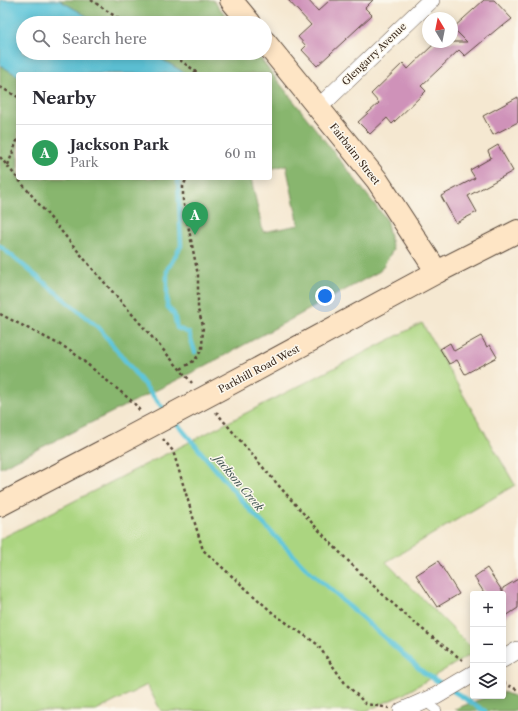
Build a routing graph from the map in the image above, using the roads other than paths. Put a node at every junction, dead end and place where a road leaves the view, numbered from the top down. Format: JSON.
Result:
{"nodes":[{"id":1,"x":232,"y":0,"type":"edge"},
{"id":2,"x":431,"y":0,"type":"edge"},
{"id":3,"x":245,"y":16,"type":"edge"},
{"id":4,"x":272,"y":51,"type":"edge"},
{"id":5,"x":318,"y":108,"type":"junction"},
{"id":6,"x":518,"y":231,"type":"edge"},
{"id":7,"x":437,"y":272,"type":"junction"},
{"id":8,"x":0,"y":504,"type":"edge"},
{"id":9,"x":518,"y":650,"type":"edge"},
{"id":10,"x":506,"y":657,"type":"edge"},
{"id":11,"x":470,"y":672,"type":"edge"},
{"id":12,"x":433,"y":703,"type":"edge"},
{"id":13,"x":403,"y":711,"type":"edge"}],
"edges":[{"from":1,"to":3,"type":"main road"},
{"from":2,"to":5,"type":"street","name":"Glengarry Avenue"},
{"from":4,"to":5,"type":"main road","name":"Fairbairn Street"},
{"from":5,"to":7,"type":"main road","name":"Fairbairn Street"},
{"from":6,"to":7,"type":"main road","name":"Parkhill Road West"},
{"from":7,"to":8,"type":"main road","name":"Parkhill Road West","bridge":true},
{"from":9,"to":10,"type":"street"},
{"from":11,"to":12,"type":"street"},
{"from":12,"to":13,"type":"street"}]}
